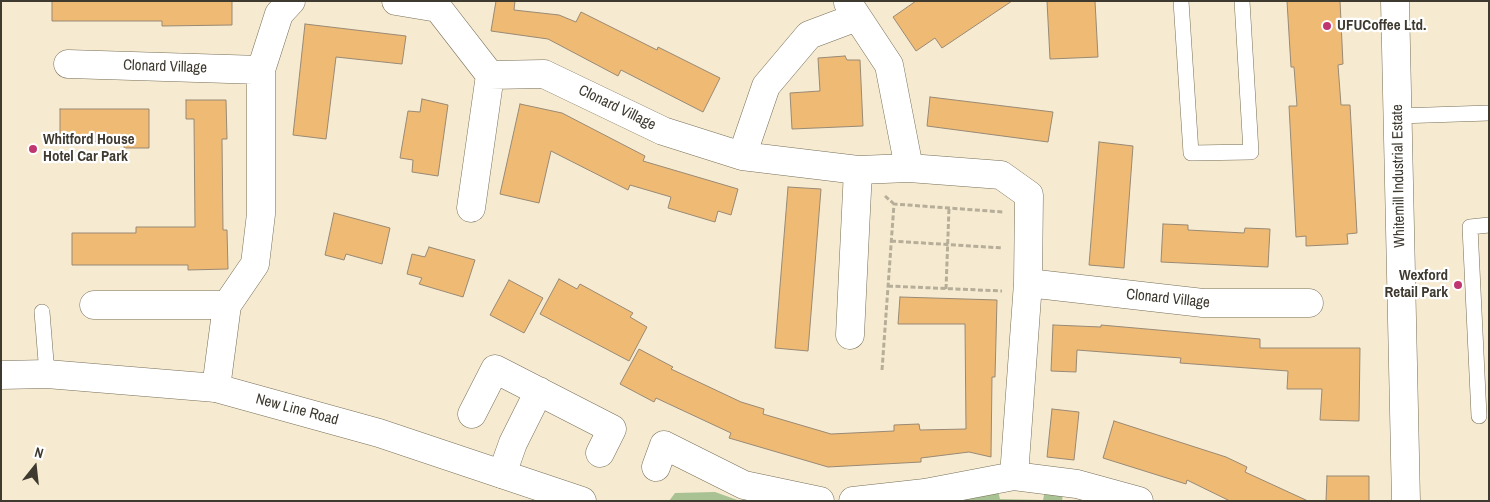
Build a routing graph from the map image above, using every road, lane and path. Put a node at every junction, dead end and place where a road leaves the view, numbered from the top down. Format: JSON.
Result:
{"nodes":[{"id":1,"x":291,"y":1,"type":"edge"},
{"id":2,"x":396,"y":1,"type":"edge"},
{"id":3,"x":1182,"y":1,"type":"edge"},
{"id":4,"x":1242,"y":1,"type":"edge"},
{"id":5,"x":1395,"y":1,"type":"edge"},
{"id":6,"x":852,"y":9,"type":"edge"},
{"id":7,"x":68,"y":64,"type":"dead end"},
{"id":8,"x":261,"y":70,"type":"junction"},
{"id":9,"x":490,"y":75,"type":"junction"},
{"id":10,"x":1489,"y":113,"type":"edge"},
{"id":11,"x":1398,"y":116,"type":"junction"},
{"id":12,"x":742,"y":156,"type":"junction"},
{"id":13,"x":909,"y":168,"type":"junction"},
{"id":14,"x":858,"y":170,"type":"junction"},
{"id":15,"x":471,"y":208,"type":"dead end"},
{"id":16,"x":949,"y":208,"type":"junction"},
{"id":17,"x":1008,"y":212,"type":"dead end"},
{"id":18,"x":1489,"y":225,"type":"edge"},
{"id":19,"x":1006,"y":239,"type":"dead end"},
{"id":20,"x":891,"y":241,"type":"junction"},
{"id":21,"x":947,"y":245,"type":"junction"},
{"id":22,"x":1006,"y":248,"type":"junction"},
{"id":23,"x":1005,"y":256,"type":"dead end"},
{"id":24,"x":1016,"y":282,"type":"junction"},
{"id":25,"x":888,"y":286,"type":"junction"},
{"id":26,"x":946,"y":288,"type":"junction"},
{"id":27,"x":1309,"y":303,"type":"dead end"},
{"id":28,"x":94,"y":305,"type":"dead end"},
{"id":29,"x":227,"y":305,"type":"junction"},
{"id":30,"x":42,"y":312,"type":"dead end"},
{"id":31,"x":850,"y":335,"type":"dead end"},
{"id":32,"x":882,"y":370,"type":"dead end"},
{"id":33,"x":47,"y":374,"type":"junction"},
{"id":34,"x":1,"y":375,"type":"edge"},
{"id":35,"x":216,"y":388,"type":"junction"},
{"id":36,"x":539,"y":392,"type":"junction"},
{"id":37,"x":472,"y":414,"type":"dead end"},
{"id":38,"x":1479,"y":416,"type":"dead end"},
{"id":39,"x":600,"y":453,"type":"dead end"},
{"id":40,"x":656,"y":467,"type":"dead end"},
{"id":41,"x":502,"y":474,"type":"junction"},
{"id":42,"x":1014,"y":476,"type":"junction"},
{"id":43,"x":582,"y":501,"type":"edge"},
{"id":44,"x":820,"y":501,"type":"edge"},
{"id":45,"x":853,"y":501,"type":"edge"},
{"id":46,"x":1139,"y":501,"type":"edge"},
{"id":47,"x":1406,"y":501,"type":"edge"}],
"edges":[{"from":1,"to":8,"type":"street"},
{"from":2,"to":9,"type":"street"},
{"from":3,"to":4,"type":"lane"},
{"from":5,"to":11,"type":"street","name":"Whitemill Industrial Estate"},
{"from":6,"to":12,"type":"street"},
{"from":6,"to":13,"type":"street"},
{"from":7,"to":8,"type":"street","name":"Clonard Village"},
{"from":8,"to":29,"type":"street"},
{"from":9,"to":12,"type":"street","name":"Clonard Village"},
{"from":9,"to":15,"type":"street"},
{"from":10,"to":11,"type":"lane"},
{"from":11,"to":47,"type":"street","name":"Whitemill Industrial Estate"},
{"from":12,"to":14,"type":"street","name":"Clonard Village"},
{"from":13,"to":14,"type":"street","name":"Clonard Village"},
{"from":13,"to":24,"type":"street","name":"Clonard Village"},
{"from":14,"to":31,"type":"street"},
{"from":16,"to":17,"type":"path"},
{"from":16,"to":20,"type":"path"},
{"from":16,"to":21,"type":"path"},
{"from":18,"to":38,"type":"lane"},
{"from":19,"to":22,"type":"path"},
{"from":20,"to":21,"type":"path"},
{"from":20,"to":25,"type":"path"},
{"from":21,"to":22,"type":"path"},
{"from":21,"to":26,"type":"path"},
{"from":22,"to":23,"type":"path"},
{"from":24,"to":26,"type":"path"},
{"from":24,"to":27,"type":"street","name":"Clonard Village"},
{"from":24,"to":42,"type":"street","name":"Clonard Village"},
{"from":25,"to":26,"type":"path"},
{"from":25,"to":32,"type":"path"},
{"from":28,"to":29,"type":"street"},
{"from":29,"to":35,"type":"street"},
{"from":30,"to":33,"type":"lane"},
{"from":33,"to":34,"type":"street","name":"New Line Road"},
{"from":33,"to":35,"type":"street","name":"New Line Road"},
{"from":35,"to":41,"type":"street","name":"New Line Road"},
{"from":36,"to":37,"type":"street"},
{"from":36,"to":39,"type":"street"},
{"from":36,"to":41,"type":"street"},
{"from":40,"to":44,"type":"street"},
{"from":41,"to":43,"type":"street","name":"New Line Road"},
{"from":42,"to":45,"type":"street"},
{"from":42,"to":46,"type":"street"}]}
